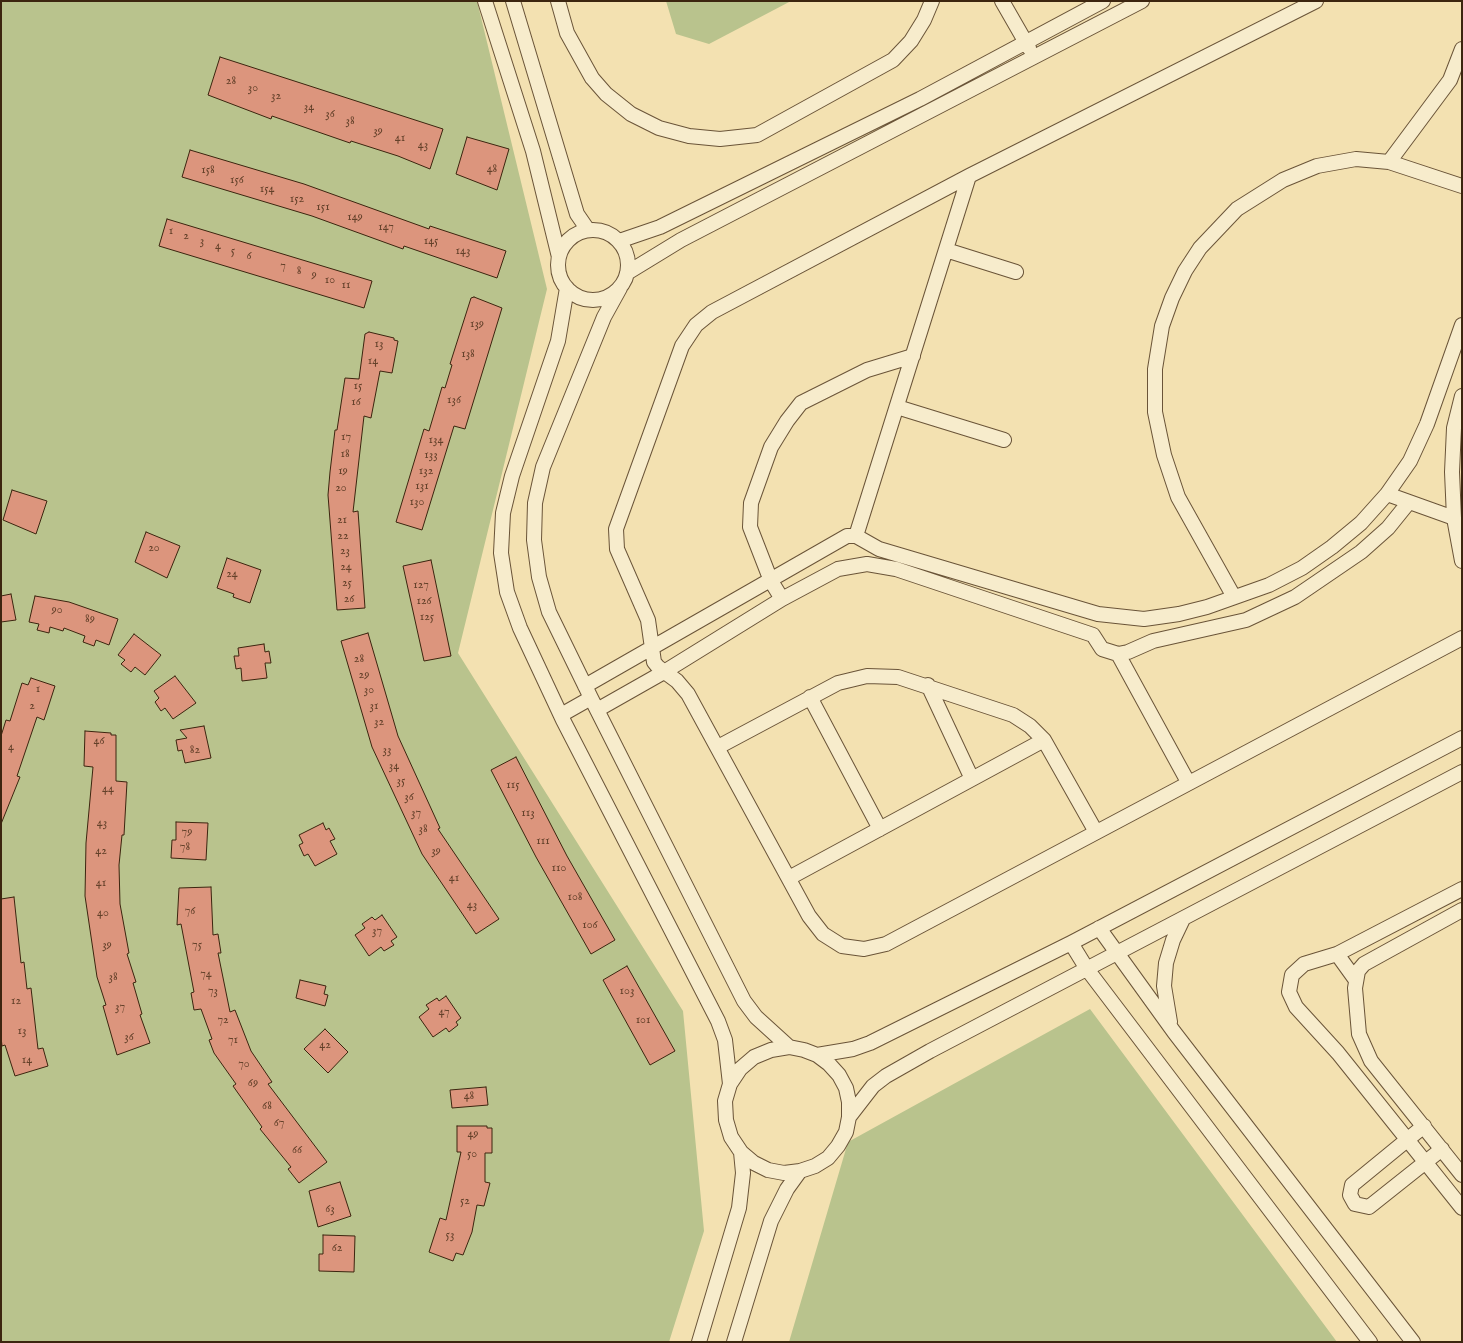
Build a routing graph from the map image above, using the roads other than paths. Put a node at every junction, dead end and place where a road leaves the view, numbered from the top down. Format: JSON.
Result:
{"nodes":[{"id":1,"x":485,"y":1,"type":"edge"},
{"id":2,"x":513,"y":1,"type":"edge"},
{"id":3,"x":558,"y":1,"type":"edge"},
{"id":4,"x":932,"y":1,"type":"edge"},
{"id":5,"x":1002,"y":1,"type":"edge"},
{"id":6,"x":1103,"y":1,"type":"edge"},
{"id":7,"x":1142,"y":1,"type":"edge"},
{"id":8,"x":1316,"y":1,"type":"edge"},
{"id":9,"x":1025,"y":41,"type":"junction"},
{"id":10,"x":1462,"y":49,"type":"edge"},
{"id":11,"x":1033,"y":58,"type":"junction"},
{"id":12,"x":1389,"y":162,"type":"junction"},
{"id":13,"x":969,"y":176,"type":"junction"},
{"id":14,"x":1462,"y":186,"type":"edge"},
{"id":15,"x":588,"y":230,"type":"junction"},
{"id":16,"x":619,"y":241,"type":"junction"},
{"id":17,"x":946,"y":250,"type":"junction"},
{"id":18,"x":559,"y":257,"type":"junction"},
{"id":19,"x":1016,"y":272,"type":"dead end"},
{"id":20,"x":627,"y":273,"type":"junction"},
{"id":21,"x":567,"y":288,"type":"junction"},
{"id":22,"x":620,"y":288,"type":"junction"},
{"id":23,"x":1462,"y":325,"type":"edge"},
{"id":24,"x":913,"y":356,"type":"junction"},
{"id":25,"x":1462,"y":396,"type":"edge"},
{"id":26,"x":898,"y":407,"type":"junction"},
{"id":27,"x":1004,"y":440,"type":"dead end"},
{"id":28,"x":1387,"y":494,"type":"junction"},
{"id":29,"x":1409,"y":502,"type":"junction"},
{"id":30,"x":1454,"y":518,"type":"junction"},
{"id":31,"x":856,"y":536,"type":"junction"},
{"id":32,"x":826,"y":550,"type":"junction"},
{"id":33,"x":1462,"y":561,"type":"edge"},
{"id":34,"x":838,"y":569,"type":"junction"},
{"id":35,"x":772,"y":581,"type":"junction"},
{"id":36,"x":1234,"y":597,"type":"junction"},
{"id":37,"x":782,"y":599,"type":"junction"},
{"id":38,"x":1098,"y":614,"type":"junction"},
{"id":39,"x":1092,"y":635,"type":"junction"},
{"id":40,"x":1462,"y":638,"type":"edge"},
{"id":41,"x":651,"y":648,"type":"junction"},
{"id":42,"x":1118,"y":654,"type":"junction"},
{"id":43,"x":664,"y":672,"type":"junction"},
{"id":44,"x":928,"y":685,"type":"junction"},
{"id":45,"x":810,"y":696,"type":"junction"},
{"id":46,"x":591,"y":698,"type":"junction"},
{"id":47,"x":561,"y":715,"type":"junction"},
{"id":48,"x":1462,"y":738,"type":"edge"},
{"id":49,"x":1044,"y":740,"type":"junction"},
{"id":50,"x":718,"y":747,"type":"junction"},
{"id":51,"x":1462,"y":772,"type":"edge"},
{"id":52,"x":972,"y":779,"type":"junction"},
{"id":53,"x":1188,"y":782,"type":"junction"},
{"id":54,"x":880,"y":829,"type":"junction"},
{"id":55,"x":1096,"y":832,"type":"junction"},
{"id":56,"x":789,"y":878,"type":"junction"},
{"id":57,"x":1462,"y":889,"type":"edge"},
{"id":58,"x":1462,"y":910,"type":"edge"},
{"id":59,"x":1183,"y":919,"type":"junction"},
{"id":60,"x":1099,"y":928,"type":"junction"},
{"id":61,"x":1071,"y":942,"type":"junction"},
{"id":62,"x":1117,"y":953,"type":"junction"},
{"id":63,"x":1337,"y":954,"type":"junction"},
{"id":64,"x":1087,"y":969,"type":"junction"},
{"id":65,"x":1356,"y":979,"type":"junction"},
{"id":66,"x":1174,"y":1032,"type":"junction"},
{"id":67,"x":789,"y":1047,"type":"junction"},
{"id":68,"x":817,"y":1055,"type":"junction"},
{"id":69,"x":730,"y":1084,"type":"junction"},
{"id":70,"x":849,"y":1117,"type":"junction"},
{"id":71,"x":1424,"y":1126,"type":"junction"},
{"id":72,"x":1407,"y":1139,"type":"junction"},
{"id":73,"x":1442,"y":1149,"type":"junction"},
{"id":74,"x":741,"y":1152,"type":"junction"},
{"id":75,"x":1426,"y":1162,"type":"junction"},
{"id":76,"x":800,"y":1171,"type":"junction"},
{"id":77,"x":1462,"y":1175,"type":"edge"},
{"id":78,"x":1462,"y":1208,"type":"edge"},
{"id":79,"x":699,"y":1342,"type":"edge"},
{"id":80,"x":734,"y":1342,"type":"edge"},
{"id":81,"x":1370,"y":1342,"type":"edge"},
{"id":82,"x":1413,"y":1342,"type":"edge"}],
"edges":[{"from":1,"to":18,"type":"street"},
{"from":2,"to":15,"type":"street"},
{"from":3,"to":4,"type":"street"},
{"from":5,"to":9,"type":"street"},
{"from":6,"to":9,"type":"street"},
{"from":7,"to":11,"type":"street"},
{"from":8,"to":13,"type":"street"},
{"from":9,"to":11,"type":"street"},
{"from":9,"to":16,"type":"street"},
{"from":10,"to":12,"type":"street"},
{"from":11,"to":20,"type":"street"},
{"from":12,"to":14,"type":"street"},
{"from":12,"to":36,"type":"street"},
{"from":13,"to":17,"type":"street"},
{"from":13,"to":41,"type":"street"},
{"from":15,"to":16,"type":"street"},
{"from":15,"to":18,"type":"street"},
{"from":16,"to":20,"type":"street"},
{"from":17,"to":19,"type":"street"},
{"from":17,"to":24,"type":"street"},
{"from":18,"to":21,"type":"street"},
{"from":20,"to":22,"type":"street"},
{"from":21,"to":22,"type":"street"},
{"from":21,"to":47,"type":"street"},
{"from":22,"to":46,"type":"street"},
{"from":23,"to":28,"type":"street"},
{"from":24,"to":26,"type":"street"},
{"from":24,"to":35,"type":"street"},
{"from":25,"to":30,"type":"street"},
{"from":26,"to":27,"type":"street"},
{"from":26,"to":31,"type":"street"},
{"from":28,"to":29,"type":"street"},
{"from":28,"to":36,"type":"street"},
{"from":29,"to":30,"type":"street"},
{"from":29,"to":42,"type":"street"},
{"from":30,"to":33,"type":"street"},
{"from":31,"to":32,"type":"street"},
{"from":31,"to":38,"type":"street"},
{"from":32,"to":34,"type":"street"},
{"from":32,"to":35,"type":"street"},
{"from":34,"to":37,"type":"street"},
{"from":34,"to":39,"type":"street"},
{"from":35,"to":37,"type":"street"},
{"from":35,"to":41,"type":"street"},
{"from":36,"to":38,"type":"street"},
{"from":37,"to":43,"type":"street"},
{"from":38,"to":39,"type":"street"},
{"from":39,"to":42,"type":"street"},
{"from":40,"to":53,"type":"street"},
{"from":41,"to":43,"type":"street"},
{"from":41,"to":46,"type":"street"},
{"from":42,"to":53,"type":"street"},
{"from":43,"to":46,"type":"street"},
{"from":43,"to":50,"type":"street"},
{"from":44,"to":45,"type":"street"},
{"from":44,"to":49,"type":"street"},
{"from":44,"to":52,"type":"street"},
{"from":45,"to":50,"type":"street"},
{"from":45,"to":54,"type":"street"},
{"from":46,"to":47,"type":"street"},
{"from":46,"to":67,"type":"street"},
{"from":47,"to":69,"type":"street"},
{"from":48,"to":60,"type":"street"},
{"from":49,"to":52,"type":"street"},
{"from":49,"to":55,"type":"street"},
{"from":50,"to":56,"type":"street"},
{"from":51,"to":59,"type":"street"},
{"from":52,"to":54,"type":"street"},
{"from":53,"to":55,"type":"street"},
{"from":54,"to":56,"type":"street"},
{"from":55,"to":56,"type":"street"},
{"from":57,"to":63,"type":"street"},
{"from":58,"to":65,"type":"street"},
{"from":59,"to":62,"type":"street"},
{"from":59,"to":66,"type":"street"},
{"from":60,"to":61,"type":"street"},
{"from":60,"to":62,"type":"street"},
{"from":61,"to":64,"type":"street"},
{"from":61,"to":68,"type":"street"},
{"from":62,"to":64,"type":"street"},
{"from":62,"to":66,"type":"street"},
{"from":63,"to":65,"type":"street"},
{"from":63,"to":72,"type":"street"},
{"from":64,"to":70,"type":"street"},
{"from":64,"to":81,"type":"street"},
{"from":65,"to":71,"type":"street"},
{"from":66,"to":82,"type":"street"},
{"from":67,"to":68,"type":"street"},
{"from":67,"to":69,"type":"street"},
{"from":68,"to":70,"type":"street"},
{"from":69,"to":74,"type":"street"},
{"from":70,"to":76,"type":"street"},
{"from":71,"to":72,"type":"street"},
{"from":71,"to":73,"type":"street"},
{"from":72,"to":75,"type":"street"},
{"from":72,"to":75,"type":"street"},
{"from":73,"to":75,"type":"street"},
{"from":73,"to":77,"type":"street"},
{"from":74,"to":76,"type":"street"},
{"from":74,"to":79,"type":"street"},
{"from":75,"to":78,"type":"street"},
{"from":76,"to":80,"type":"street"}]}
